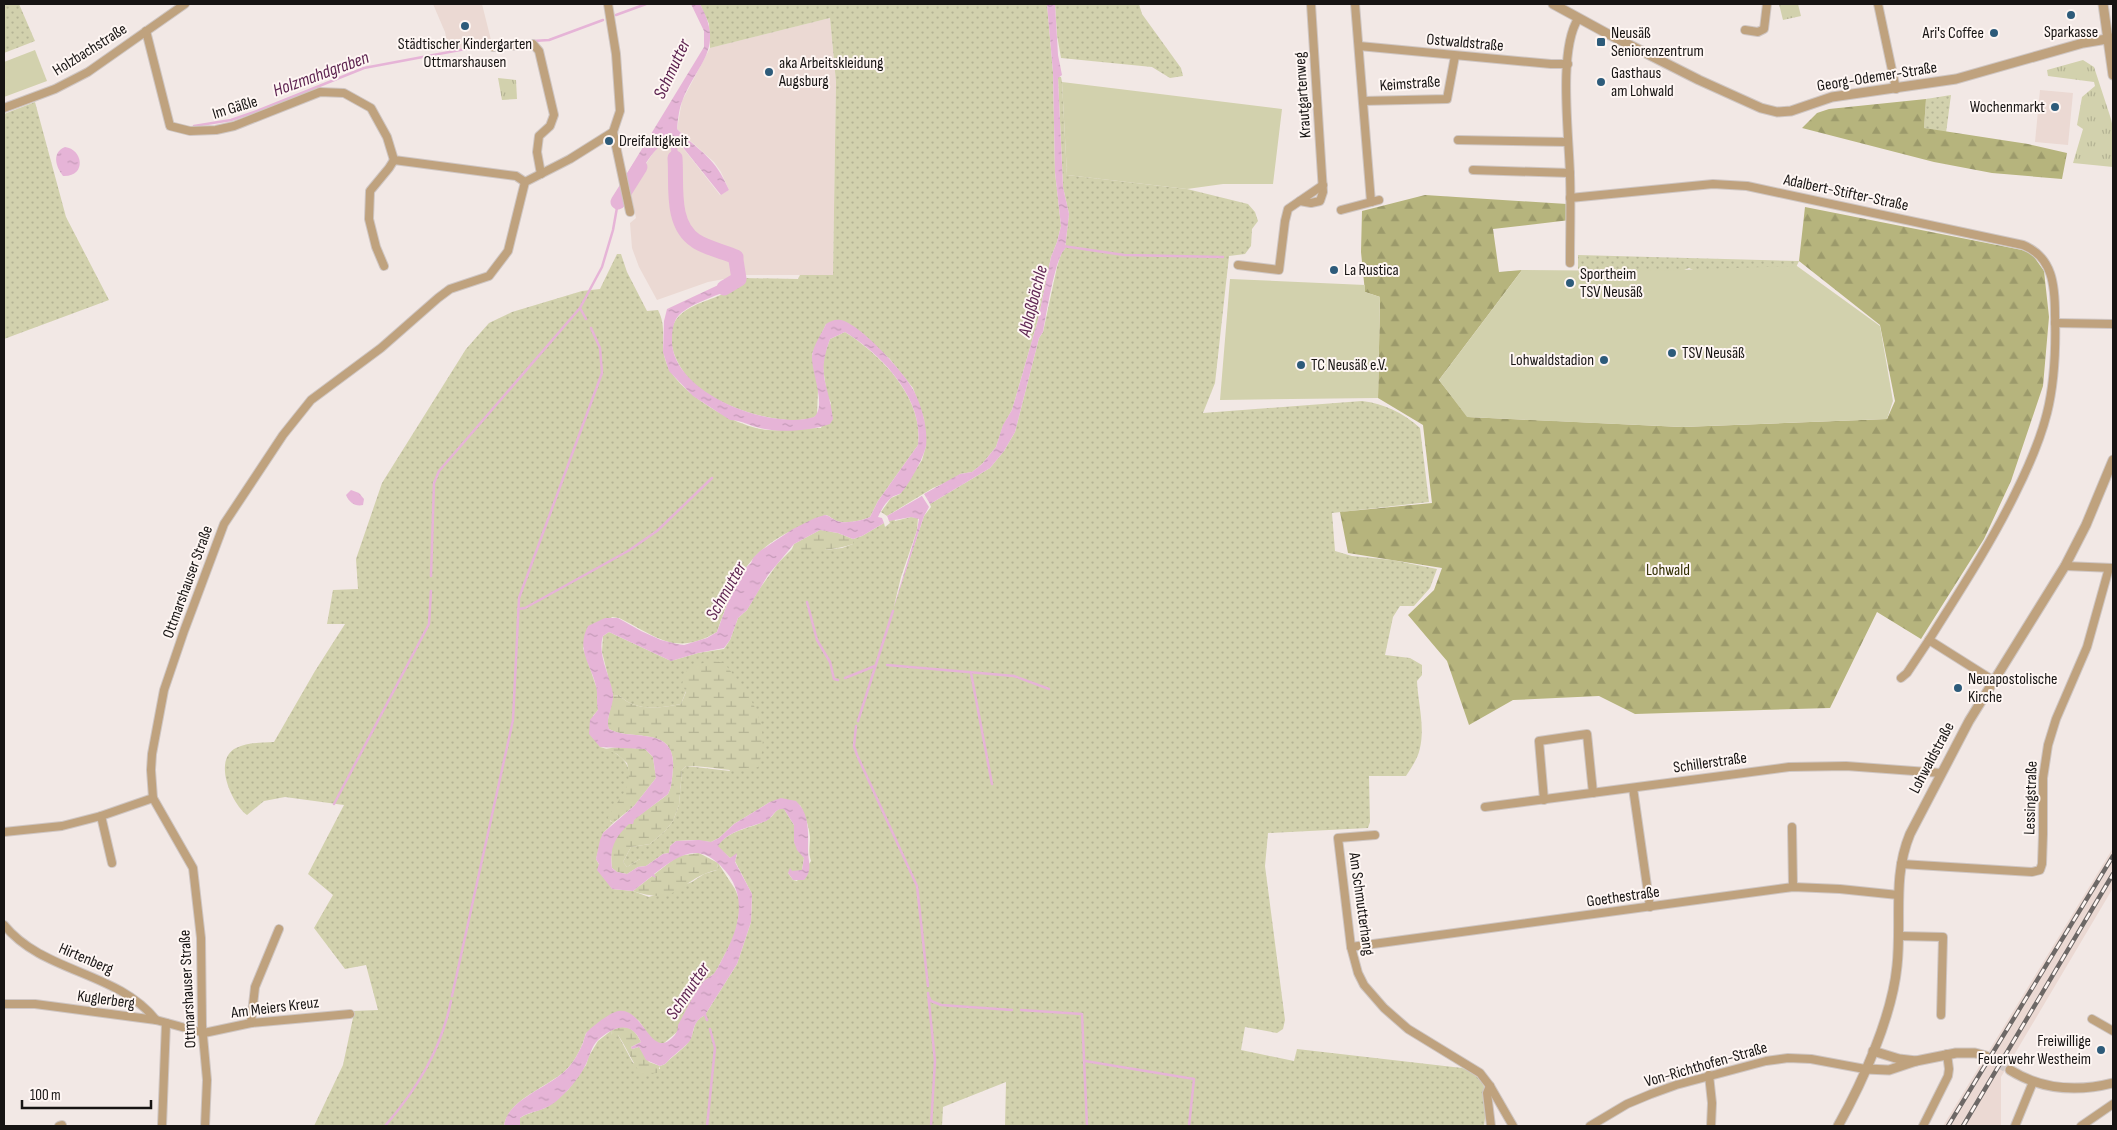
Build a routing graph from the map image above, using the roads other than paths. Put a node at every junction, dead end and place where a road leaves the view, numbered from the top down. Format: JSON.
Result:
{"nodes":[{"id":1,"x":185,"y":4,"type":"edge"},
{"id":2,"x":608,"y":4,"type":"edge"},
{"id":3,"x":1311,"y":4,"type":"edge"},
{"id":4,"x":1356,"y":4,"type":"edge"},
{"id":5,"x":1553,"y":4,"type":"edge"},
{"id":6,"x":1767,"y":4,"type":"edge"},
{"id":7,"x":1880,"y":4,"type":"edge"},
{"id":8,"x":2103,"y":4,"type":"edge"},
{"id":9,"x":1567,"y":7,"type":"edge"},
{"id":10,"x":1578,"y":18,"type":"junction"},
{"id":11,"x":1745,"y":30,"type":"dead end"},
{"id":12,"x":146,"y":31,"type":"junction"},
{"id":13,"x":2110,"y":38,"type":"edge"},
{"id":14,"x":1359,"y":46,"type":"junction"},
{"id":15,"x":493,"y":47,"type":"dead end"},
{"id":16,"x":1455,"y":56,"type":"junction"},
{"id":17,"x":1568,"y":64,"type":"junction"},
{"id":18,"x":2113,"y":74,"type":"edge"},
{"id":19,"x":1896,"y":89,"type":"junction"},
{"id":20,"x":1363,"y":101,"type":"junction"},
{"id":21,"x":4,"y":108,"type":"edge"},
{"id":22,"x":613,"y":132,"type":"junction"},
{"id":23,"x":1458,"y":140,"type":"dead end"},
{"id":24,"x":1568,"y":142,"type":"junction"},
{"id":25,"x":394,"y":160,"type":"junction"},
{"id":26,"x":1473,"y":170,"type":"dead end"},
{"id":27,"x":1570,"y":173,"type":"junction"},
{"id":28,"x":541,"y":174,"type":"junction"},
{"id":29,"x":525,"y":182,"type":"junction"},
{"id":30,"x":1323,"y":185,"type":"junction"},
{"id":31,"x":1570,"y":198,"type":"junction"},
{"id":32,"x":1300,"y":200,"type":"junction"},
{"id":33,"x":1341,"y":210,"type":"dead end"},
{"id":34,"x":630,"y":212,"type":"dead end"},
{"id":35,"x":1570,"y":263,"type":"dead end"},
{"id":36,"x":1238,"y":265,"type":"dead end"},
{"id":37,"x":384,"y":266,"type":"dead end"},
{"id":38,"x":2055,"y":323,"type":"junction"},
{"id":39,"x":2113,"y":324,"type":"edge"},
{"id":40,"x":2113,"y":460,"type":"edge"},
{"id":41,"x":2065,"y":566,"type":"junction"},
{"id":42,"x":2111,"y":568,"type":"edge"},
{"id":43,"x":1929,"y":640,"type":"junction"},
{"id":44,"x":1901,"y":678,"type":"dead end"},
{"id":45,"x":1994,"y":682,"type":"junction"},
{"id":46,"x":1941,"y":773,"type":"junction"},
{"id":47,"x":1633,"y":788,"type":"junction"},
{"id":48,"x":1593,"y":793,"type":"junction"},
{"id":49,"x":153,"y":798,"type":"junction"},
{"id":50,"x":1544,"y":800,"type":"junction"},
{"id":51,"x":1485,"y":807,"type":"dead end"},
{"id":52,"x":101,"y":816,"type":"junction"},
{"id":53,"x":1792,"y":827,"type":"dead end"},
{"id":54,"x":4,"y":832,"type":"edge"},
{"id":55,"x":1375,"y":835,"type":"dead end"},
{"id":56,"x":112,"y":863,"type":"dead end"},
{"id":57,"x":1901,"y":864,"type":"junction"},
{"id":58,"x":1793,"y":887,"type":"junction"},
{"id":59,"x":1898,"y":895,"type":"junction"},
{"id":60,"x":1650,"y":907,"type":"junction"},
{"id":61,"x":4,"y":925,"type":"edge"},
{"id":62,"x":279,"y":929,"type":"dead end"},
{"id":63,"x":1899,"y":936,"type":"junction"},
{"id":64,"x":1352,"y":947,"type":"junction"},
{"id":65,"x":4,"y":1004,"type":"edge"},
{"id":66,"x":350,"y":1014,"type":"dead end"},
{"id":67,"x":1941,"y":1015,"type":"dead end"},
{"id":68,"x":2092,"y":1019,"type":"dead end"},
{"id":69,"x":156,"y":1020,"type":"junction"},
{"id":70,"x":166,"y":1023,"type":"junction"},
{"id":71,"x":251,"y":1023,"type":"junction"},
{"id":72,"x":2113,"y":1031,"type":"edge"},
{"id":73,"x":204,"y":1032,"type":"junction"},
{"id":74,"x":1873,"y":1051,"type":"junction"},
{"id":75,"x":1947,"y":1054,"type":"junction"},
{"id":76,"x":1986,"y":1056,"type":"tunnel mouth"},
{"id":77,"x":1916,"y":1061,"type":"junction"},
{"id":78,"x":1865,"y":1069,"type":"junction"},
{"id":79,"x":2010,"y":1070,"type":"tunnel mouth"},
{"id":80,"x":1709,"y":1075,"type":"junction"},
{"id":81,"x":2033,"y":1082,"type":"junction"},
{"id":82,"x":2113,"y":1083,"type":"edge"},
{"id":83,"x":1490,"y":1086,"type":"junction"},
{"id":84,"x":2113,"y":1104,"type":"edge"},
{"id":85,"x":162,"y":1126,"type":"edge"},
{"id":86,"x":205,"y":1126,"type":"edge"},
{"id":87,"x":1491,"y":1126,"type":"edge"},
{"id":88,"x":1513,"y":1126,"type":"edge"},
{"id":89,"x":1590,"y":1126,"type":"edge"},
{"id":90,"x":1711,"y":1126,"type":"edge"},
{"id":91,"x":1838,"y":1126,"type":"edge"},
{"id":92,"x":1923,"y":1126,"type":"edge"},
{"id":93,"x":2015,"y":1126,"type":"edge"},
{"id":94,"x":2081,"y":1126,"type":"edge"}],
"edges":[{"from":1,"to":12,"type":"street","name":"Holzbachstraße"},
{"from":2,"to":22,"type":"street"},
{"from":3,"to":30,"type":"street","name":"Krautgartenweg"},
{"from":4,"to":14,"type":"street","name":"Keimstraße"},
{"from":5,"to":9,"type":"street","name":"Georg-Odemer-Straße"},
{"from":6,"to":11,"type":"street"},
{"from":7,"to":19,"type":"street"},
{"from":8,"to":13,"type":"street"},
{"from":9,"to":10,"type":"street","name":"Georg-Odemer-Straße"},
{"from":10,"to":17,"type":"street"},
{"from":10,"to":19,"type":"street","name":"Georg-Odemer-Straße"},
{"from":12,"to":21,"type":"street","name":"Holzbachstraße"},
{"from":12,"to":25,"type":"street","name":"Im Gäßle"},
{"from":13,"to":18,"type":"street"},
{"from":13,"to":19,"type":"street","name":"Georg-Odemer-Straße"},
{"from":14,"to":16,"type":"street","name":"Ostwaldstraße"},
{"from":14,"to":20,"type":"street","name":"Keimstraße"},
{"from":15,"to":28,"type":"street"},
{"from":16,"to":17,"type":"street","name":"Ostwaldstraße"},
{"from":16,"to":20,"type":"street","name":"Keimstraße"},
{"from":17,"to":24,"type":"street"},
{"from":20,"to":33,"type":"street","name":"Keimstraße"},
{"from":22,"to":28,"type":"street"},
{"from":22,"to":34,"type":"street"},
{"from":23,"to":24,"type":"street"},
{"from":24,"to":27,"type":"street"},
{"from":25,"to":29,"type":"street"},
{"from":25,"to":37,"type":"street"},
{"from":26,"to":27,"type":"street"},
{"from":27,"to":31,"type":"street"},
{"from":28,"to":29,"type":"street"},
{"from":29,"to":49,"type":"street","name":"Ottmarshauser Straße"},
{"from":30,"to":32,"type":"street"},
{"from":30,"to":32,"type":"street"},
{"from":31,"to":35,"type":"street"},
{"from":31,"to":38,"type":"street","name":"Adalbert-Stifter-Straße"},
{"from":32,"to":36,"type":"street"},
{"from":38,"to":39,"type":"street"},
{"from":38,"to":43,"type":"street","name":"Adalbert-Stifter-Straße"},
{"from":40,"to":41,"type":"street","name":"Lohwaldstraße"},
{"from":41,"to":42,"type":"street"},
{"from":41,"to":45,"type":"street","name":"Lohwaldstraße"},
{"from":42,"to":57,"type":"street","name":"Lessingstraße"},
{"from":43,"to":44,"type":"street","name":"Adalbert-Stifter-Straße"},
{"from":43,"to":45,"type":"street"},
{"from":45,"to":46,"type":"street","name":"Lohwaldstraße"},
{"from":46,"to":47,"type":"street","name":"Schillerstraße"},
{"from":46,"to":57,"type":"street","name":"Lohwaldstraße"},
{"from":47,"to":48,"type":"street","name":"Schillerstraße"},
{"from":47,"to":60,"type":"street"},
{"from":48,"to":50,"type":"street","name":"Schillerstraße"},
{"from":48,"to":50,"type":"street"},
{"from":49,"to":52,"type":"street"},
{"from":49,"to":73,"type":"street","name":"Ottmarshauser Straße"},
{"from":50,"to":51,"type":"street","name":"Schillerstraße"},
{"from":52,"to":54,"type":"street"},
{"from":52,"to":56,"type":"street"},
{"from":53,"to":58,"type":"street"},
{"from":55,"to":64,"type":"street","name":"Am Schmutterhang"},
{"from":57,"to":59,"type":"street","name":"Lohwaldstraße"},
{"from":58,"to":59,"type":"street","name":"Goethestraße"},
{"from":58,"to":60,"type":"street","name":"Goethestraße"},
{"from":59,"to":63,"type":"street","name":"Lohwaldstraße"},
{"from":60,"to":64,"type":"street","name":"Goethestraße"},
{"from":61,"to":69,"type":"street","name":"Hirtenberg"},
{"from":62,"to":71,"type":"street"},
{"from":63,"to":67,"type":"street"},
{"from":63,"to":74,"type":"street","name":"Lohwaldstraße"},
{"from":64,"to":83,"type":"street","name":"Am Schmutterhang"},
{"from":65,"to":69,"type":"street","name":"Kuglerberg"},
{"from":66,"to":71,"type":"street","name":"Am Meiers Kreuz"},
{"from":68,"to":72,"type":"street"},
{"from":69,"to":70,"type":"street","name":"Kuglerberg"},
{"from":70,"to":73,"type":"street","name":"Kuglerberg"},
{"from":70,"to":85,"type":"street"},
{"from":71,"to":73,"type":"street","name":"Am Meiers Kreuz"},
{"from":73,"to":86,"type":"street","name":"Ottmarshauser Straße"},
{"from":74,"to":77,"type":"street"},
{"from":74,"to":78,"type":"street","name":"Lohwaldstraße"},
{"from":75,"to":76,"type":"street"},
{"from":75,"to":77,"type":"street"},
{"from":75,"to":92,"type":"street"},
{"from":77,"to":78,"type":"street"},
{"from":78,"to":80,"type":"street","name":"Von-Richthofen-Straße"},
{"from":78,"to":91,"type":"street","name":"Lohwaldstraße"},
{"from":79,"to":81,"type":"street"},
{"from":80,"to":89,"type":"street","name":"Von-Richthofen-Straße"},
{"from":80,"to":90,"type":"street"},
{"from":81,"to":82,"type":"street"},
{"from":81,"to":93,"type":"street"},
{"from":83,"to":87,"type":"street"},
{"from":83,"to":88,"type":"street"},
{"from":84,"to":94,"type":"street"}]}
